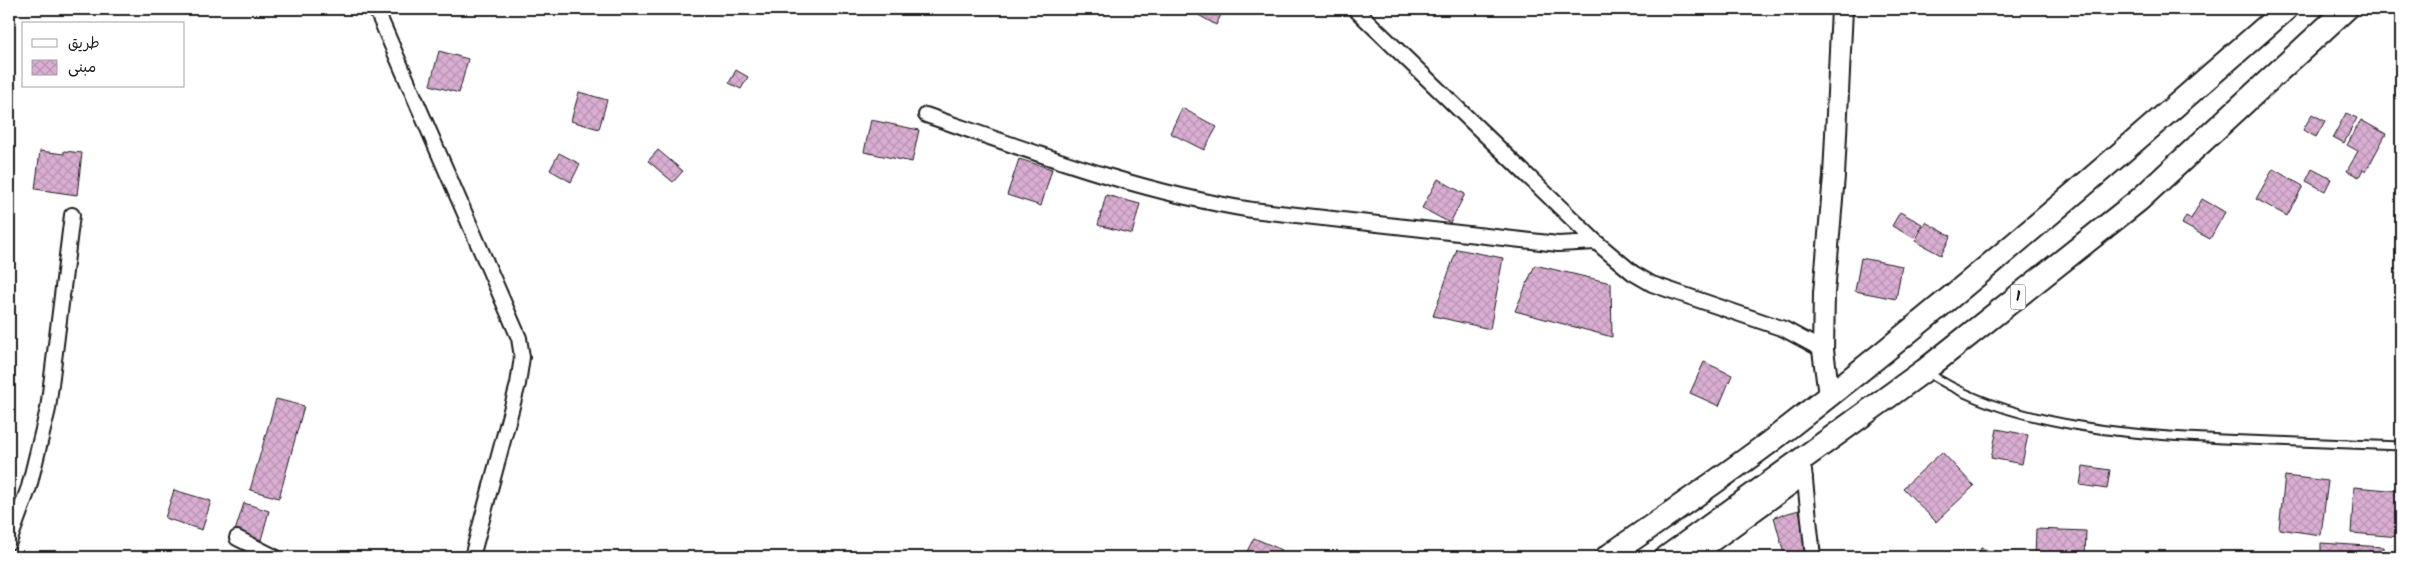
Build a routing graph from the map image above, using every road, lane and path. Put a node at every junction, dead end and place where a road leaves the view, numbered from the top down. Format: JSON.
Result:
{"nodes":[{"id":1,"x":376,"y":9,"type":"edge"},
{"id":2,"x":1355,"y":9,"type":"edge"},
{"id":3,"x":1842,"y":9,"type":"edge"},
{"id":4,"x":2286,"y":9,"type":"edge"},
{"id":5,"x":2346,"y":9,"type":"edge"},
{"id":6,"x":926,"y":116,"type":"dead end"},
{"id":7,"x":72,"y":216,"type":"dead end"},
{"id":8,"x":1596,"y":242,"type":"junction"},
{"id":9,"x":1823,"y":350,"type":"junction"},
{"id":10,"x":1925,"y":370,"type":"junction"},
{"id":11,"x":1829,"y":395,"type":"junction"},
{"id":12,"x":2401,"y":446,"type":"edge"},
{"id":13,"x":1804,"y":468,"type":"junction"},
{"id":14,"x":237,"y":538,"type":"dead end"},
{"id":15,"x":9,"y":542,"type":"edge"},
{"id":16,"x":275,"y":557,"type":"edge"},
{"id":17,"x":472,"y":557,"type":"edge"},
{"id":18,"x":1607,"y":557,"type":"edge"},
{"id":19,"x":1667,"y":557,"type":"edge"},
{"id":20,"x":1695,"y":557,"type":"edge"},
{"id":21,"x":1813,"y":557,"type":"edge"}],
"edges":[{"from":1,"to":17,"type":"street"},
{"from":2,"to":8,"type":"street"},
{"from":3,"to":9,"type":"street"},
{"from":4,"to":11,"type":"main road"},
{"from":5,"to":10,"type":"main road","number":"1"},
{"from":6,"to":8,"type":"street"},
{"from":7,"to":15,"type":"street"},
{"from":8,"to":9,"type":"street"},
{"from":9,"to":11,"type":"street"},
{"from":10,"to":12,"type":"lane"},
{"from":10,"to":13,"type":"main road","number":"1"},
{"from":11,"to":18,"type":"main road"},
{"from":13,"to":19,"type":"main road","number":"1"},
{"from":13,"to":20,"type":"street"},
{"from":13,"to":21,"type":"street"},
{"from":14,"to":16,"type":"street"}]}
